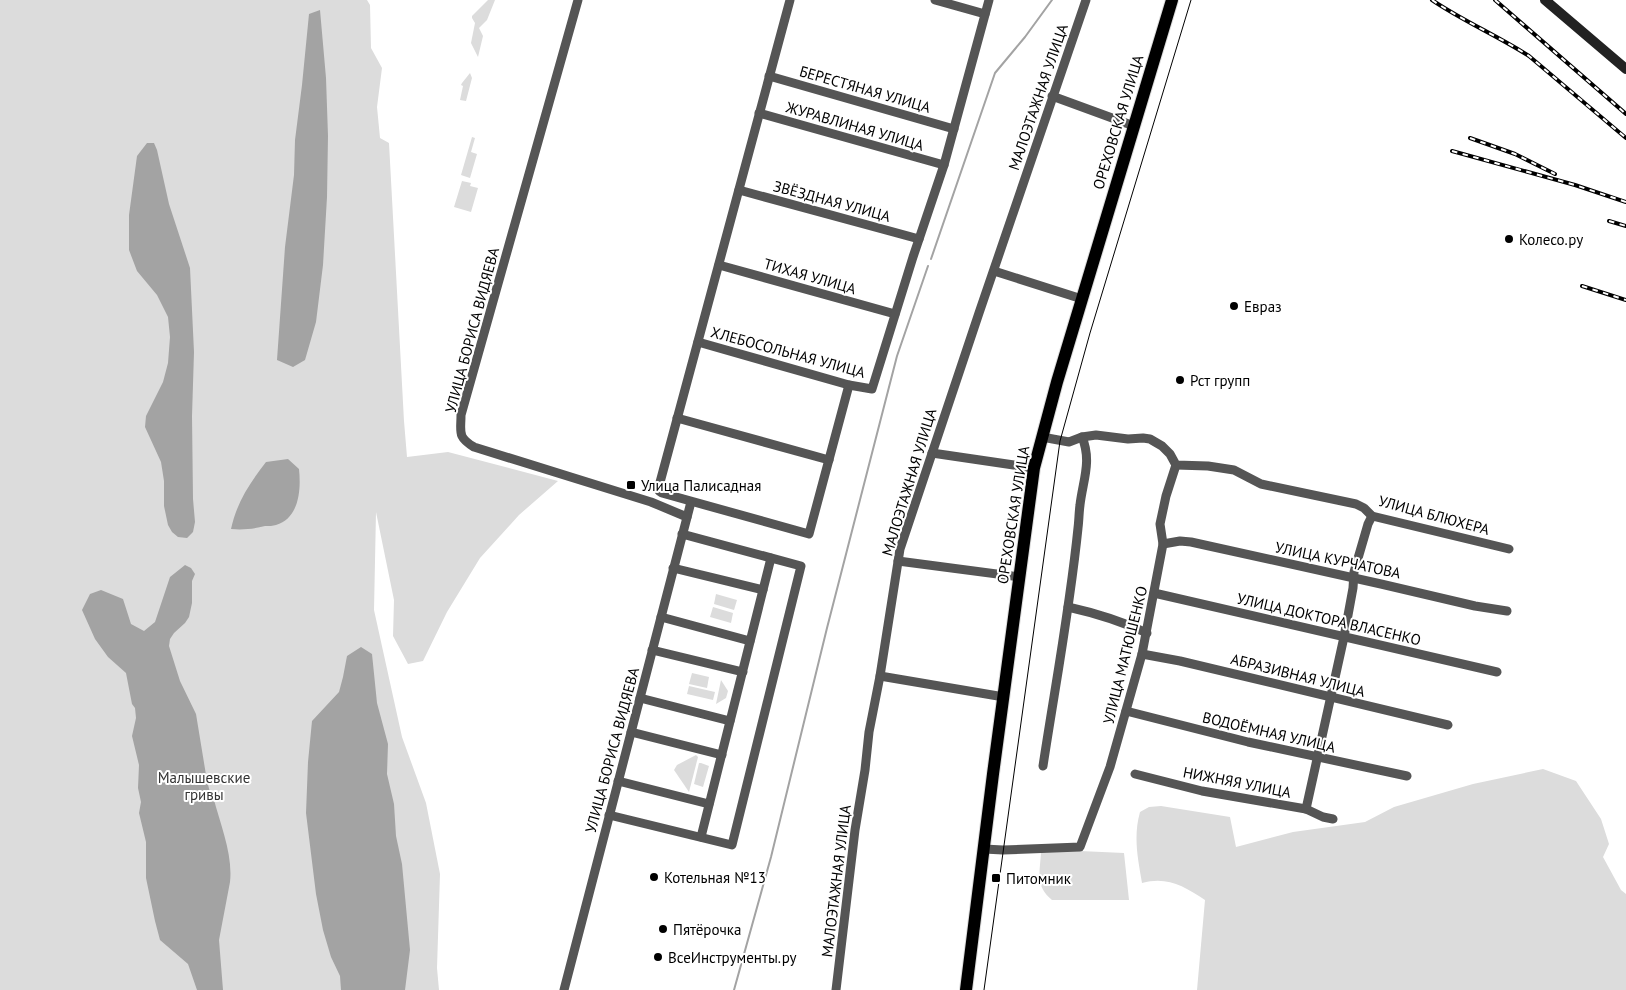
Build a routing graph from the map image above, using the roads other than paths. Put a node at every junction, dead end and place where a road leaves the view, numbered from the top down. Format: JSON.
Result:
{"nodes":[{"id":1,"x":578,"y":0,"type":"edge"},
{"id":2,"x":790,"y":0,"type":"edge"},
{"id":3,"x":936,"y":0,"type":"edge"},
{"id":4,"x":989,"y":0,"type":"edge"},
{"id":5,"x":1086,"y":0,"type":"edge"},
{"id":6,"x":1172,"y":0,"type":"edge"},
{"id":7,"x":1545,"y":0,"type":"edge"},
{"id":8,"x":985,"y":14,"type":"junction"},
{"id":9,"x":1626,"y":69,"type":"edge"},
{"id":10,"x":769,"y":76,"type":"junction"},
{"id":11,"x":1052,"y":96,"type":"junction"},
{"id":12,"x":759,"y":114,"type":"junction"},
{"id":13,"x":1134,"y":126,"type":"junction"},
{"id":14,"x":954,"y":129,"type":"junction"},
{"id":15,"x":944,"y":165,"type":"junction"},
{"id":16,"x":739,"y":190,"type":"junction"},
{"id":17,"x":919,"y":239,"type":"junction"},
{"id":18,"x":719,"y":264,"type":"junction"},
{"id":19,"x":994,"y":270,"type":"junction"},
{"id":20,"x":1082,"y":299,"type":"junction"},
{"id":21,"x":895,"y":314,"type":"junction"},
{"id":22,"x":698,"y":342,"type":"junction"},
{"id":23,"x":850,"y":385,"type":"junction"},
{"id":24,"x":677,"y":418,"type":"junction"},
{"id":25,"x":1042,"y":437,"type":"junction"},
{"id":26,"x":1082,"y":437,"type":"junction"},
{"id":27,"x":932,"y":453,"type":"junction"},
{"id":28,"x":829,"y":460,"type":"junction"},
{"id":29,"x":1176,"y":464,"type":"junction"},
{"id":30,"x":1034,"y":468,"type":"junction"},
{"id":31,"x":690,"y":502,"type":"junction"},
{"id":32,"x":1372,"y":516,"type":"junction"},
{"id":33,"x":687,"y":517,"type":"junction"},
{"id":34,"x":682,"y":534,"type":"junction"},
{"id":35,"x":1163,"y":544,"type":"junction"},
{"id":36,"x":1509,"y":549,"type":"dead end"},
{"id":37,"x":771,"y":558,"type":"junction"},
{"id":38,"x":898,"y":561,"type":"junction"},
{"id":39,"x":674,"y":568,"type":"junction"},
{"id":40,"x":1020,"y":577,"type":"junction"},
{"id":41,"x":1353,"y":578,"type":"junction"},
{"id":42,"x":763,"y":590,"type":"junction"},
{"id":43,"x":1154,"y":593,"type":"junction"},
{"id":44,"x":1068,"y":607,"type":"junction"},
{"id":45,"x":1507,"y":612,"type":"dead end"},
{"id":46,"x":661,"y":617,"type":"junction"},
{"id":47,"x":1147,"y":633,"type":"junction"},
{"id":48,"x":1344,"y":637,"type":"junction"},
{"id":49,"x":750,"y":641,"type":"junction"},
{"id":50,"x":652,"y":650,"type":"junction"},
{"id":51,"x":1142,"y":654,"type":"junction"},
{"id":52,"x":742,"y":672,"type":"junction"},
{"id":53,"x":1497,"y":672,"type":"dead end"},
{"id":54,"x":880,"y":676,"type":"junction"},
{"id":55,"x":1004,"y":697,"type":"junction"},
{"id":56,"x":640,"y":698,"type":"junction"},
{"id":57,"x":1331,"y":698,"type":"junction"},
{"id":58,"x":1126,"y":712,"type":"junction"},
{"id":59,"x":730,"y":721,"type":"junction"},
{"id":60,"x":1448,"y":725,"type":"dead end"},
{"id":61,"x":631,"y":732,"type":"junction"},
{"id":62,"x":722,"y":754,"type":"junction"},
{"id":63,"x":1318,"y":758,"type":"junction"},
{"id":64,"x":1043,"y":766,"type":"dead end"},
{"id":65,"x":1135,"y":774,"type":"dead end"},
{"id":66,"x":1407,"y":776,"type":"dead end"},
{"id":67,"x":618,"y":781,"type":"junction"},
{"id":68,"x":709,"y":804,"type":"junction"},
{"id":69,"x":1306,"y":809,"type":"junction"},
{"id":70,"x":609,"y":815,"type":"junction"},
{"id":71,"x":1333,"y":819,"type":"dead end"},
{"id":72,"x":701,"y":837,"type":"junction"},
{"id":73,"x":984,"y":849,"type":"junction"},
{"id":74,"x":564,"y":990,"type":"edge"},
{"id":75,"x":836,"y":990,"type":"edge"},
{"id":76,"x":966,"y":990,"type":"edge"}],
"edges":[{"from":1,"to":33,"type":"street","name":"УЛИЦА БОРИСА ВИДЯЕВА"},
{"from":2,"to":10,"type":"street"},
{"from":3,"to":8,"type":"street"},
{"from":4,"to":8,"type":"street"},
{"from":5,"to":11,"type":"street","name":"МАЛОЭТАЖНАЯ УЛИЦА"},
{"from":6,"to":13,"type":"main road","name":"ОРЕХОВСКАЯ УЛИЦА"},
{"from":7,"to":9,"type":"main road"},
{"from":8,"to":14,"type":"street"},
{"from":10,"to":12,"type":"street"},
{"from":10,"to":14,"type":"street","name":"БЕРЕСТЯНАЯ УЛИЦА"},
{"from":11,"to":13,"type":"street"},
{"from":11,"to":19,"type":"street","name":"МАЛОЭТАЖНАЯ УЛИЦА"},
{"from":12,"to":15,"type":"street","name":"ЖУРАВЛИНАЯ УЛИЦА"},
{"from":12,"to":16,"type":"street"},
{"from":13,"to":20,"type":"main road","name":"ОРЕХОВСКАЯ УЛИЦА"},
{"from":14,"to":15,"type":"street"},
{"from":15,"to":17,"type":"street"},
{"from":16,"to":17,"type":"street","name":"ЗВЁЗДНАЯ УЛИЦА"},
{"from":16,"to":18,"type":"street"},
{"from":17,"to":21,"type":"street"},
{"from":18,"to":21,"type":"street","name":"ТИХАЯ УЛИЦА"},
{"from":18,"to":22,"type":"street"},
{"from":19,"to":20,"type":"street"},
{"from":19,"to":27,"type":"street","name":"МАЛОЭТАЖНАЯ УЛИЦА"},
{"from":20,"to":25,"type":"main road","name":"ОРЕХОВСКАЯ УЛИЦА"},
{"from":21,"to":23,"type":"street","name":"ХЛЕБОСОЛЬНАЯ УЛИЦА"},
{"from":22,"to":23,"type":"street","name":"ХЛЕБОСОЛЬНАЯ УЛИЦА"},
{"from":22,"to":24,"type":"street"},
{"from":23,"to":28,"type":"street"},
{"from":24,"to":28,"type":"street"},
{"from":24,"to":31,"type":"street"},
{"from":25,"to":26,"type":"street"},
{"from":25,"to":30,"type":"main road","name":"ОРЕХОВСКАЯ УЛИЦА"},
{"from":26,"to":29,"type":"street"},
{"from":26,"to":44,"type":"street"},
{"from":27,"to":30,"type":"street"},
{"from":27,"to":38,"type":"street","name":"МАЛОЭТАЖНАЯ УЛИЦА"},
{"from":28,"to":31,"type":"street"},
{"from":29,"to":32,"type":"street","name":"УЛИЦА БЛЮХЕРА"},
{"from":29,"to":35,"type":"street","name":"УЛИЦА МАТЮШЕНКО"},
{"from":30,"to":40,"type":"main road","name":"ОРЕХОВСКАЯ УЛИЦА"},
{"from":31,"to":33,"type":"street","name":"УЛИЦА БОРИСА ВИДЯЕВА"},
{"from":32,"to":36,"type":"street","name":"УЛИЦА БЛЮХЕРА"},
{"from":32,"to":41,"type":"street"},
{"from":33,"to":34,"type":"street","name":"УЛИЦА БОРИСА ВИДЯЕВА"},
{"from":34,"to":37,"type":"street"},
{"from":34,"to":39,"type":"street","name":"УЛИЦА БОРИСА ВИДЯЕВА"},
{"from":35,"to":41,"type":"street","name":"УЛИЦА КУРЧАТОВА"},
{"from":35,"to":43,"type":"street","name":"УЛИЦА МАТЮШЕНКО"},
{"from":37,"to":42,"type":"street"},
{"from":37,"to":72,"type":"street"},
{"from":38,"to":40,"type":"street"},
{"from":38,"to":54,"type":"street","name":"МАЛОЭТАЖНАЯ УЛИЦА"},
{"from":39,"to":42,"type":"street"},
{"from":39,"to":46,"type":"street","name":"УЛИЦА БОРИСА ВИДЯЕВА"},
{"from":40,"to":55,"type":"main road","name":"ОРЕХОВСКАЯ УЛИЦА"},
{"from":41,"to":45,"type":"street","name":"УЛИЦА КУРЧАТОВА"},
{"from":41,"to":48,"type":"street"},
{"from":42,"to":49,"type":"street"},
{"from":43,"to":47,"type":"street","name":"УЛИЦА МАТЮШЕНКО"},
{"from":43,"to":48,"type":"street","name":"УЛИЦА ДОКТОРА ВЛАСЕНКО"},
{"from":44,"to":47,"type":"street"},
{"from":44,"to":64,"type":"street"},
{"from":46,"to":49,"type":"street"},
{"from":46,"to":50,"type":"street","name":"УЛИЦА БОРИСА ВИДЯЕВА"},
{"from":47,"to":51,"type":"street","name":"УЛИЦА МАТЮШЕНКО"},
{"from":48,"to":53,"type":"street","name":"УЛИЦА ДОКТОРА ВЛАСЕНКО"},
{"from":48,"to":57,"type":"street"},
{"from":49,"to":52,"type":"street"},
{"from":50,"to":52,"type":"street"},
{"from":50,"to":56,"type":"street","name":"УЛИЦА БОРИСА ВИДЯЕВА"},
{"from":51,"to":57,"type":"street","name":"АБРАЗИВНАЯ УЛИЦА"},
{"from":51,"to":58,"type":"street","name":"УЛИЦА МАТЮШЕНКО"},
{"from":52,"to":59,"type":"street"},
{"from":54,"to":55,"type":"street"},
{"from":54,"to":75,"type":"street","name":"МАЛОЭТАЖНАЯ УЛИЦА"},
{"from":55,"to":73,"type":"main road","name":"ОРЕХОВСКАЯ УЛИЦА"},
{"from":56,"to":59,"type":"street"},
{"from":56,"to":61,"type":"street","name":"УЛИЦА БОРИСА ВИДЯЕВА"},
{"from":57,"to":60,"type":"street","name":"АБРАЗИВНАЯ УЛИЦА"},
{"from":57,"to":63,"type":"street"},
{"from":58,"to":63,"type":"street","name":"ВОДОЁМНАЯ УЛИЦА"},
{"from":58,"to":73,"type":"street","name":"УЛИЦА МАТЮШЕНКО"},
{"from":59,"to":62,"type":"street"},
{"from":61,"to":62,"type":"street"},
{"from":61,"to":67,"type":"street","name":"УЛИЦА БОРИСА ВИДЯЕВА"},
{"from":62,"to":68,"type":"street"},
{"from":63,"to":66,"type":"street","name":"ВОДОЁМНАЯ УЛИЦА"},
{"from":63,"to":69,"type":"street"},
{"from":65,"to":69,"type":"street","name":"НИЖНЯЯ УЛИЦА"},
{"from":67,"to":68,"type":"street"},
{"from":67,"to":70,"type":"street","name":"УЛИЦА БОРИСА ВИДЯЕВА"},
{"from":68,"to":72,"type":"street"},
{"from":69,"to":71,"type":"street","name":"НИЖНЯЯ УЛИЦА"},
{"from":70,"to":72,"type":"street"},
{"from":70,"to":74,"type":"street","name":"УЛИЦА БОРИСА ВИДЯЕВА"},
{"from":73,"to":76,"type":"main road","name":"ОРЕХОВСКАЯ УЛИЦА"}]}
